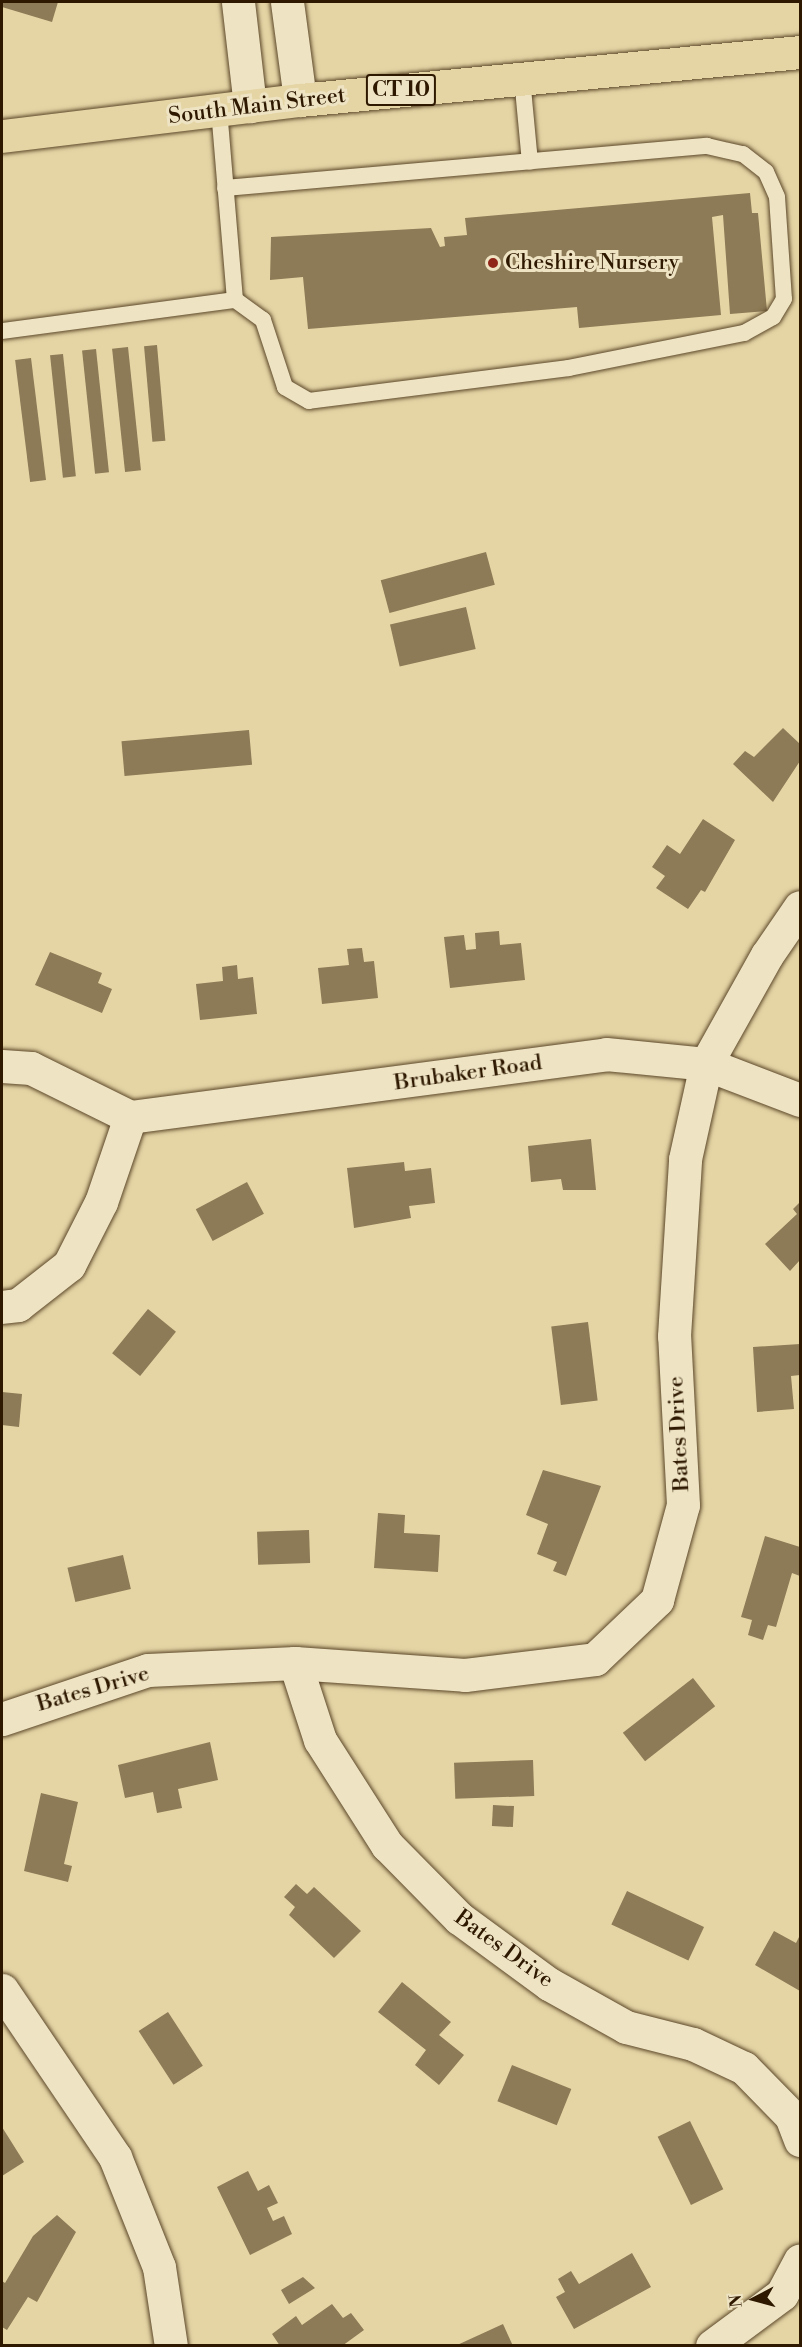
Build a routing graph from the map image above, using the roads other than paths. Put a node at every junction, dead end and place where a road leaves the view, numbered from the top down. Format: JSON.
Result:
{"nodes":[{"id":1,"x":238,"y":2,"type":"edge"},
{"id":2,"x":287,"y":2,"type":"edge"},
{"id":3,"x":801,"y":52,"type":"edge"},
{"id":4,"x":522,"y":78,"type":"junction"},
{"id":5,"x":300,"y":100,"type":"junction"},
{"id":6,"x":234,"y":108,"type":"junction"},
{"id":7,"x":2,"y":136,"type":"edge"},
{"id":8,"x":530,"y":162,"type":"junction"},
{"id":9,"x":225,"y":188,"type":"junction"},
{"id":10,"x":235,"y":300,"type":"junction"},
{"id":11,"x":2,"y":331,"type":"edge"},
{"id":12,"x":801,"y":907,"type":"edge"},
{"id":13,"x":706,"y":1064,"type":"junction"},
{"id":14,"x":2,"y":1066,"type":"edge"},
{"id":15,"x":801,"y":1101,"type":"edge"},
{"id":16,"x":130,"y":1117,"type":"junction"},
{"id":17,"x":2,"y":1306,"type":"edge"},
{"id":18,"x":295,"y":1663,"type":"junction"},
{"id":19,"x":2,"y":1719,"type":"edge"},
{"id":20,"x":2,"y":1990,"type":"edge"},
{"id":21,"x":801,"y":2140,"type":"edge"},
{"id":22,"x":801,"y":2260,"type":"edge"},
{"id":23,"x":171,"y":2346,"type":"edge"},
{"id":24,"x":712,"y":2346,"type":"edge"}],
"edges":[{"from":1,"to":6,"type":"street"},
{"from":2,"to":5,"type":"street"},
{"from":3,"to":4,"type":"highway","name":"South Main Street","number":"CT 10"},
{"from":4,"to":5,"type":"highway","name":"South Main Street","number":"CT 10"},
{"from":4,"to":8,"type":"lane"},
{"from":5,"to":6,"type":"highway","name":"South Main Street","number":"CT 10"},
{"from":6,"to":7,"type":"highway","name":"South Main Street","number":"CT 10"},
{"from":6,"to":9,"type":"lane"},
{"from":8,"to":9,"type":"lane"},
{"from":8,"to":10,"type":"lane"},
{"from":9,"to":10,"type":"lane"},
{"from":10,"to":11,"type":"lane"},
{"from":12,"to":13,"type":"street","name":"Bates Drive"},
{"from":13,"to":15,"type":"street","name":"Brubaker Road"},
{"from":13,"to":16,"type":"street","name":"Brubaker Road"},
{"from":13,"to":18,"type":"street","name":"Bates Drive"},
{"from":14,"to":16,"type":"street"},
{"from":16,"to":17,"type":"street"},
{"from":18,"to":19,"type":"street","name":"Bates Drive"},
{"from":18,"to":21,"type":"street","name":"Bates Drive"},
{"from":20,"to":23,"type":"street"},
{"from":22,"to":24,"type":"street"}]}
